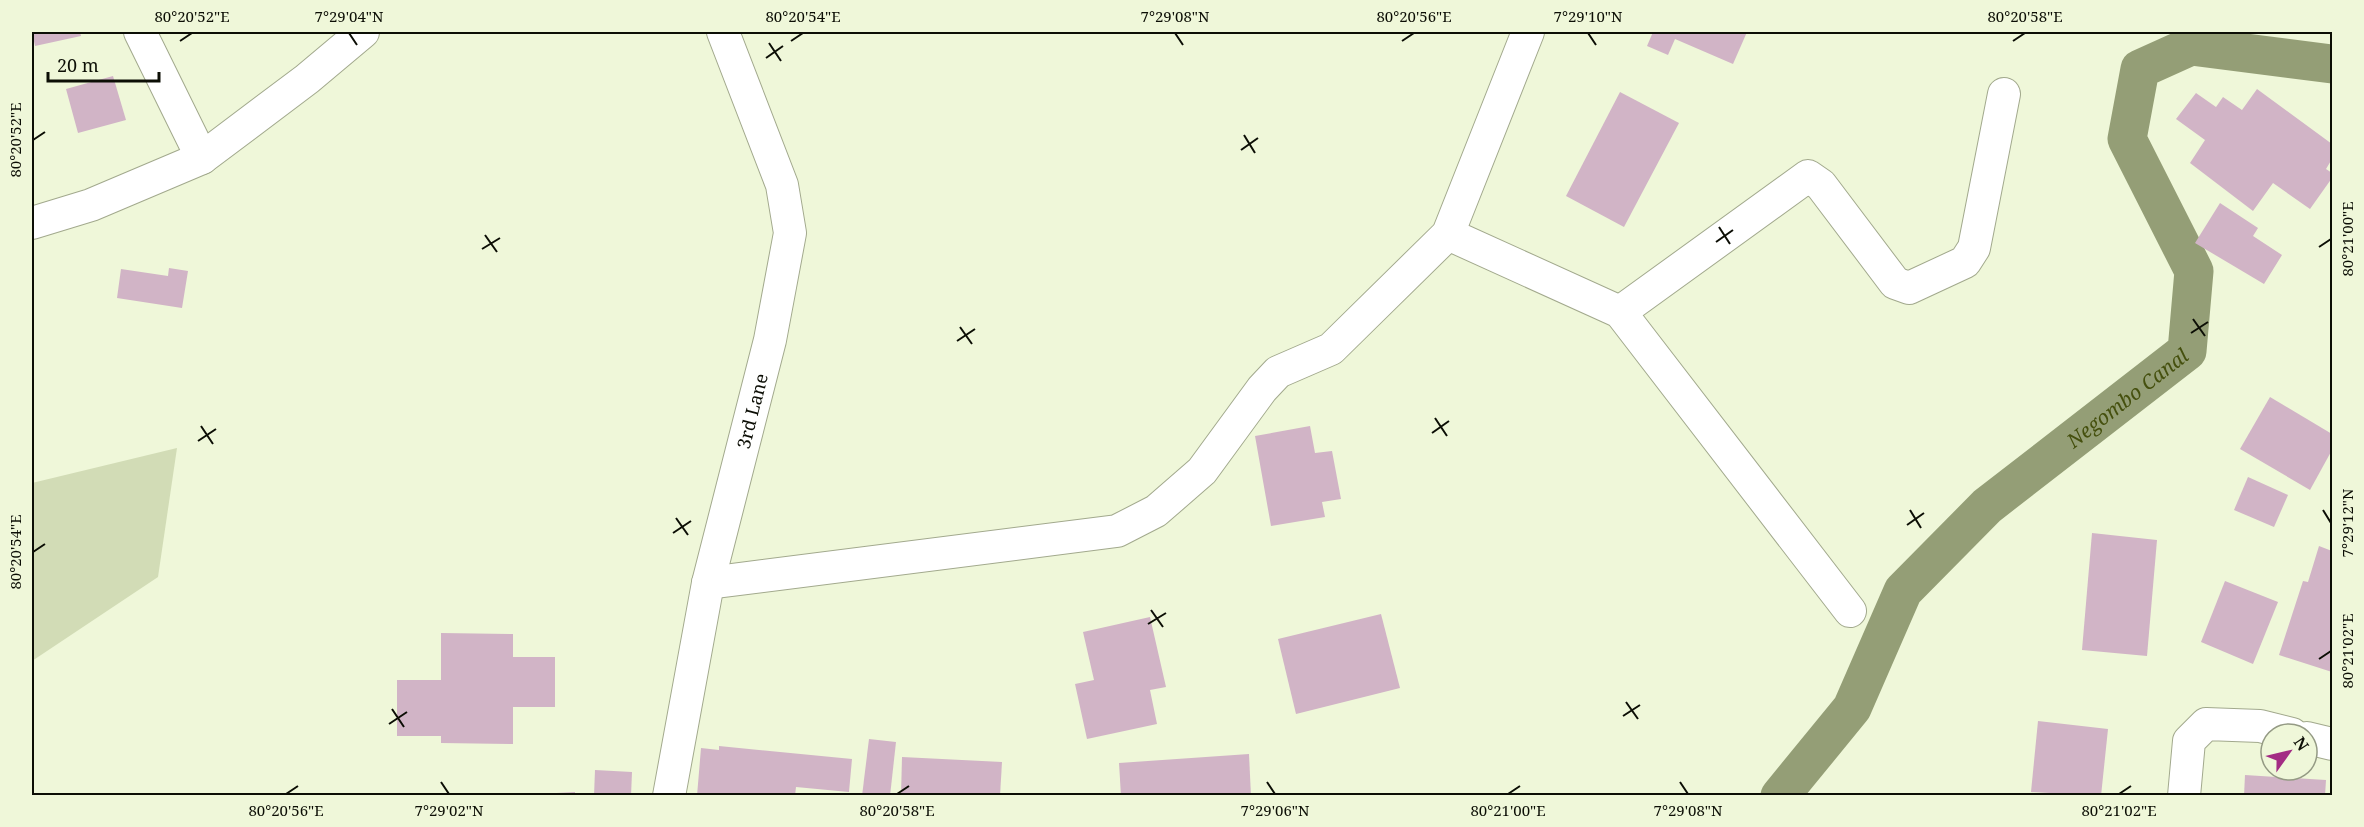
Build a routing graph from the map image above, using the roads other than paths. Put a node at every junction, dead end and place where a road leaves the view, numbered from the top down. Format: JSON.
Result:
{"nodes":[{"id":1,"x":140,"y":32,"type":"edge"},
{"id":2,"x":363,"y":32,"type":"edge"},
{"id":3,"x":723,"y":32,"type":"edge"},
{"id":4,"x":1528,"y":32,"type":"edge"},
{"id":5,"x":2004,"y":94,"type":"dead end"},
{"id":6,"x":202,"y":158,"type":"junction"},
{"id":7,"x":32,"y":224,"type":"edge"},
{"id":8,"x":1448,"y":234,"type":"junction"},
{"id":9,"x":1620,"y":312,"type":"junction"},
{"id":10,"x":708,"y":583,"type":"junction"},
{"id":11,"x":1850,"y":611,"type":"dead end"},
{"id":12,"x":2259,"y":726,"type":"edge"},
{"id":13,"x":669,"y":795,"type":"edge"},
{"id":14,"x":2184,"y":795,"type":"edge"}],
"edges":[{"from":1,"to":6,"type":"street"},
{"from":2,"to":6,"type":"street"},
{"from":3,"to":10,"type":"street","name":"3rd Lane"},
{"from":4,"to":8,"type":"street"},
{"from":5,"to":9,"type":"street"},
{"from":6,"to":7,"type":"street"},
{"from":8,"to":9,"type":"street"},
{"from":8,"to":10,"type":"street"},
{"from":9,"to":11,"type":"street"},
{"from":10,"to":13,"type":"street","name":"3rd Lane"},
{"from":12,"to":14,"type":"street"}]}
